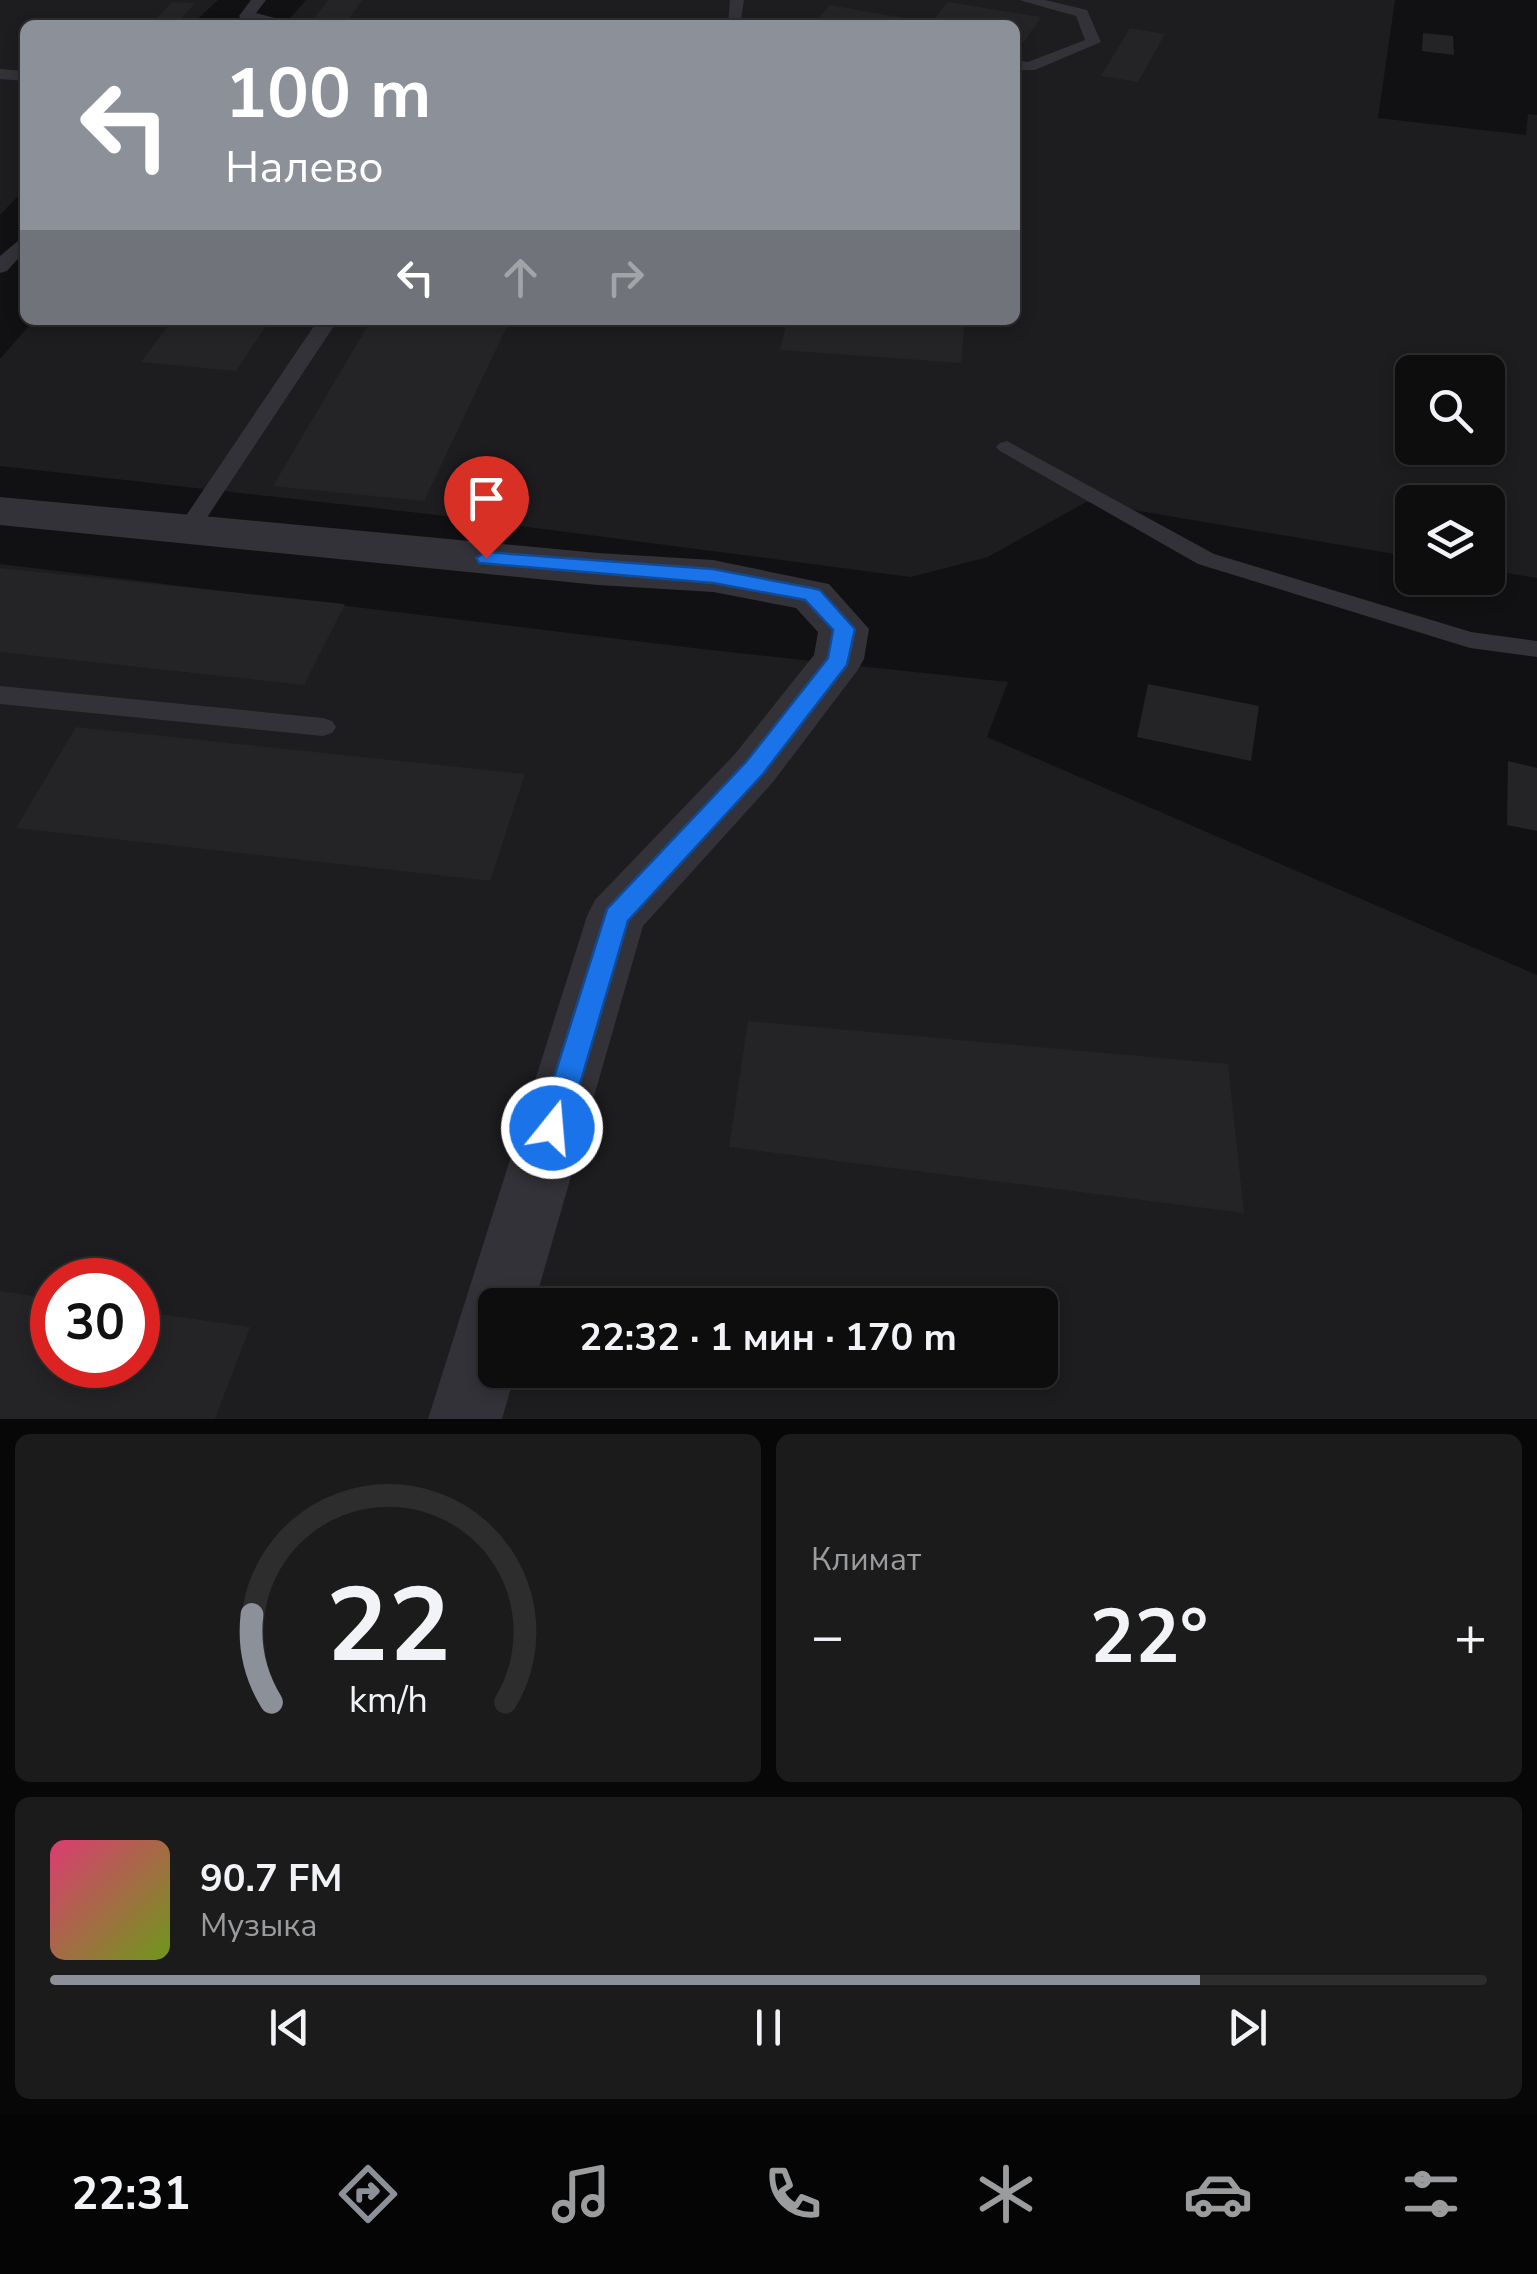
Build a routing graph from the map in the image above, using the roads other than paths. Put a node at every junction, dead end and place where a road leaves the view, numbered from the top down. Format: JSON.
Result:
{"nodes":[{"id":1,"x":259,"y":0,"type":"edge"},
{"id":2,"x":1026,"y":0,"type":"edge"},
{"id":3,"x":267,"y":20,"type":"edge"},
{"id":4,"x":1020,"y":66,"type":"edge"},
{"id":5,"x":20,"y":245,"type":"edge"},
{"id":6,"x":0,"y":267,"type":"edge"},
{"id":7,"x":325,"y":325,"type":"edge"},
{"id":8,"x":1007,"y":447,"type":"dead end"},
{"id":9,"x":0,"y":511,"type":"edge"},
{"id":10,"x":188,"y":529,"type":"junction"},
{"id":11,"x":1537,"y":650,"type":"edge"},
{"id":12,"x":0,"y":695,"type":"edge"},
{"id":13,"x":323,"y":726,"type":"dead end"},
{"id":14,"x":505,"y":1288,"type":"edge"},
{"id":15,"x":478,"y":1376,"type":"edge"},
{"id":16,"x":465,"y":1419,"type":"edge"}],
"edges":[{"from":1,"to":3,"type":"lane"},
{"from":2,"to":4,"type":"lane"},
{"from":5,"to":6,"type":"lane"},
{"from":7,"to":10,"type":"lane"},
{"from":8,"to":11,"type":"lane"},
{"from":9,"to":10,"type":"street"},
{"from":10,"to":14,"type":"street"},
{"from":12,"to":13,"type":"lane"},
{"from":15,"to":16,"type":"street"}]}
